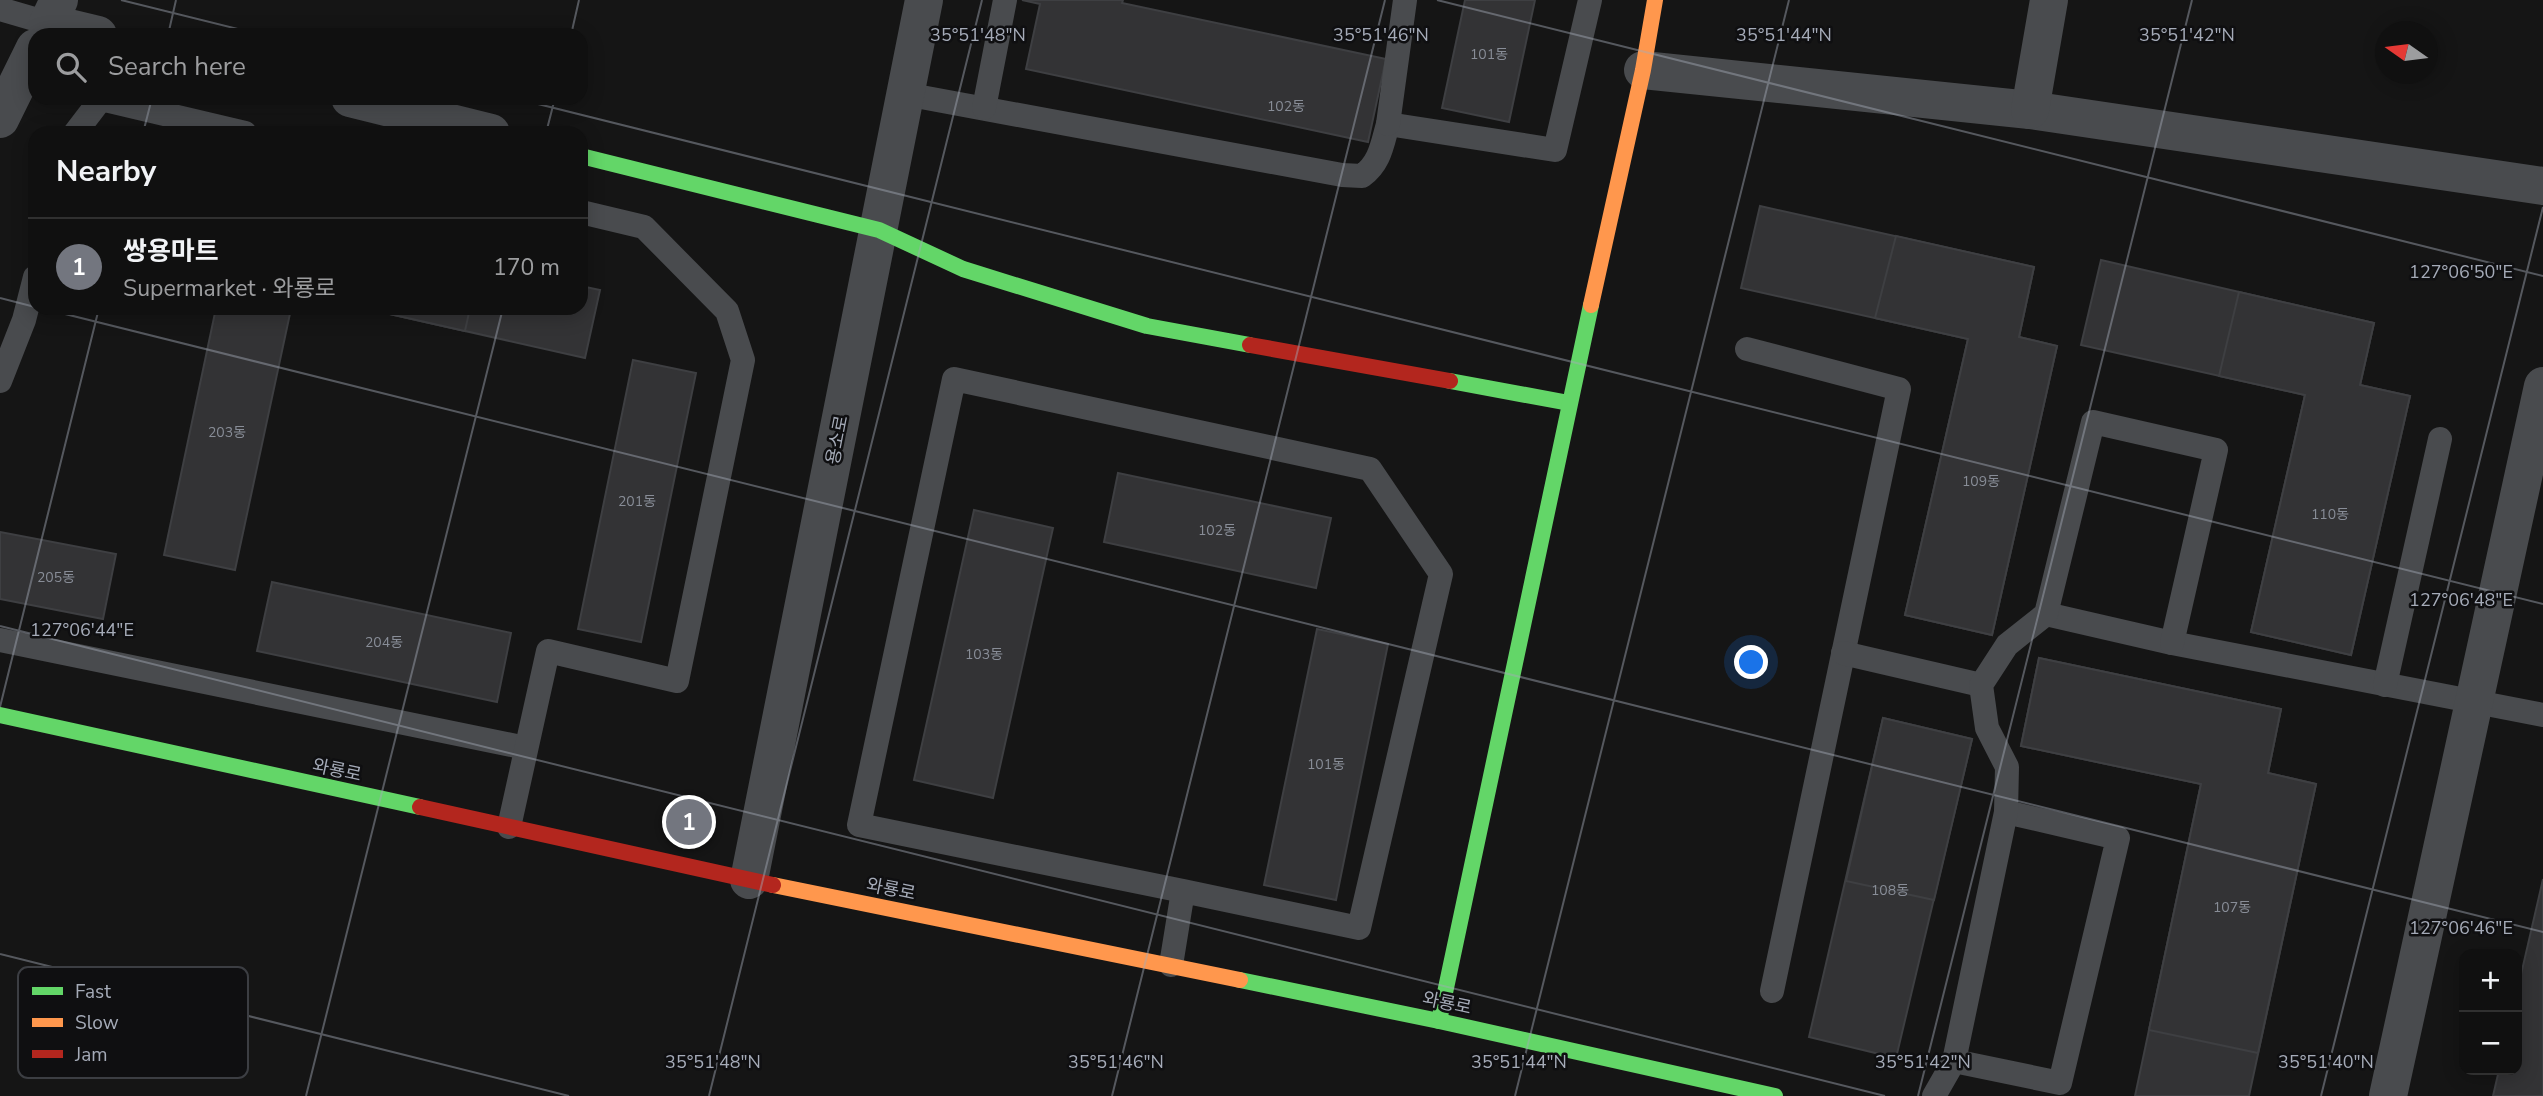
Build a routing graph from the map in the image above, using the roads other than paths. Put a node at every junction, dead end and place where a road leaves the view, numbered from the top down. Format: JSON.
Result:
{"nodes":[{"id":1,"x":924,"y":0,"type":"edge"},
{"id":2,"x":1005,"y":0,"type":"edge"},
{"id":3,"x":1405,"y":0,"type":"edge"},
{"id":4,"x":1590,"y":0,"type":"edge"},
{"id":5,"x":1655,"y":0,"type":"edge"},
{"id":6,"x":2049,"y":0,"type":"edge"},
{"id":7,"x":0,"y":9,"type":"edge"},
{"id":8,"x":46,"y":26,"type":"edge"},
{"id":9,"x":28,"y":62,"type":"edge"},
{"id":10,"x":1643,"y":70,"type":"junction"},
{"id":11,"x":905,"y":94,"type":"junction"},
{"id":12,"x":96,"y":105,"type":"edge"},
{"id":13,"x":126,"y":105,"type":"edge"},
{"id":14,"x":378,"y":105,"type":"edge"},
{"id":15,"x":984,"y":108,"type":"junction"},
{"id":16,"x":2030,"y":110,"type":"junction"},
{"id":17,"x":0,"y":119,"type":"edge"},
{"id":18,"x":1388,"y":124,"type":"junction"},
{"id":19,"x":80,"y":126,"type":"edge"},
{"id":20,"x":215,"y":126,"type":"edge"},
{"id":21,"x":463,"y":126,"type":"edge"},
{"id":22,"x":588,"y":158,"type":"edge"},
{"id":23,"x":2543,"y":186,"type":"edge"},
{"id":24,"x":588,"y":214,"type":"edge"},
{"id":25,"x":879,"y":230,"type":"junction"},
{"id":26,"x":28,"y":304,"type":"edge"},
{"id":27,"x":1747,"y":349,"type":"dead end"},
{"id":28,"x":0,"y":381,"type":"edge"},
{"id":29,"x":2543,"y":386,"type":"edge"},
{"id":30,"x":1569,"y":403,"type":"junction"},
{"id":31,"x":2440,"y":439,"type":"dead end"},
{"id":32,"x":2046,"y":614,"type":"junction"},
{"id":33,"x":0,"y":640,"type":"edge"},
{"id":34,"x":2172,"y":643,"type":"junction"},
{"id":35,"x":1843,"y":653,"type":"junction"},
{"id":36,"x":1981,"y":685,"type":"junction"},
{"id":37,"x":2385,"y":685,"type":"junction"},
{"id":38,"x":2474,"y":702,"type":"junction"},
{"id":39,"x":0,"y":715,"type":"edge"},
{"id":40,"x":2543,"y":715,"type":"edge"},
{"id":41,"x":526,"y":748,"type":"junction"},
{"id":42,"x":2006,"y":812,"type":"junction"},
{"id":43,"x":509,"y":827,"type":"junction"},
{"id":44,"x":749,"y":880,"type":"junction"},
{"id":45,"x":1183,"y":891,"type":"junction"},
{"id":46,"x":1171,"y":965,"type":"junction"},
{"id":47,"x":1772,"y":991,"type":"dead end"},
{"id":48,"x":1439,"y":1021,"type":"junction"},
{"id":49,"x":1954,"y":1061,"type":"junction"},
{"id":50,"x":1775,"y":1096,"type":"edge"},
{"id":51,"x":1934,"y":1096,"type":"edge"},
{"id":52,"x":2388,"y":1096,"type":"edge"}],
"edges":[{"from":1,"to":11,"type":"street","name":"용소로"},
{"from":2,"to":15,"type":"lane"},
{"from":3,"to":18,"type":"lane"},
{"from":4,"to":18,"type":"lane"},
{"from":5,"to":10,"type":"street"},
{"from":6,"to":16,"type":"street"},
{"from":7,"to":8,"type":"lane"},
{"from":9,"to":17,"type":"street"},
{"from":10,"to":16,"type":"street"},
{"from":10,"to":30,"type":"street"},
{"from":11,"to":15,"type":"lane"},
{"from":11,"to":25,"type":"street","name":"용소로"},
{"from":12,"to":19,"type":"lane"},
{"from":13,"to":20,"type":"lane"},
{"from":14,"to":21,"type":"street"},
{"from":15,"to":18,"type":"lane"},
{"from":16,"to":23,"type":"street"},
{"from":22,"to":25,"type":"street"},
{"from":24,"to":41,"type":"lane"},
{"from":25,"to":30,"type":"street"},
{"from":25,"to":44,"type":"street","name":"용소로"},
{"from":26,"to":28,"type":"lane"},
{"from":27,"to":35,"type":"lane"},
{"from":29,"to":38,"type":"street"},
{"from":30,"to":48,"type":"street"},
{"from":31,"to":37,"type":"lane"},
{"from":32,"to":34,"type":"lane"},
{"from":32,"to":34,"type":"lane"},
{"from":32,"to":36,"type":"lane"},
{"from":33,"to":41,"type":"lane"},
{"from":34,"to":37,"type":"lane"},
{"from":35,"to":36,"type":"lane"},
{"from":35,"to":47,"type":"lane"},
{"from":36,"to":42,"type":"lane"},
{"from":37,"to":38,"type":"lane"},
{"from":38,"to":40,"type":"lane"},
{"from":38,"to":52,"type":"street"},
{"from":39,"to":43,"type":"street","name":"와룡로"},
{"from":41,"to":43,"type":"lane"},
{"from":42,"to":49,"type":"lane"},
{"from":42,"to":49,"type":"lane"},
{"from":43,"to":44,"type":"street","name":"와룡로"},
{"from":44,"to":46,"type":"street","name":"와룡로"},
{"from":45,"to":45,"type":"lane"},
{"from":45,"to":46,"type":"lane"},
{"from":46,"to":48,"type":"street","name":"와룡로"},
{"from":48,"to":50,"type":"street","name":"와룡로"},
{"from":49,"to":51,"type":"lane"}]}
